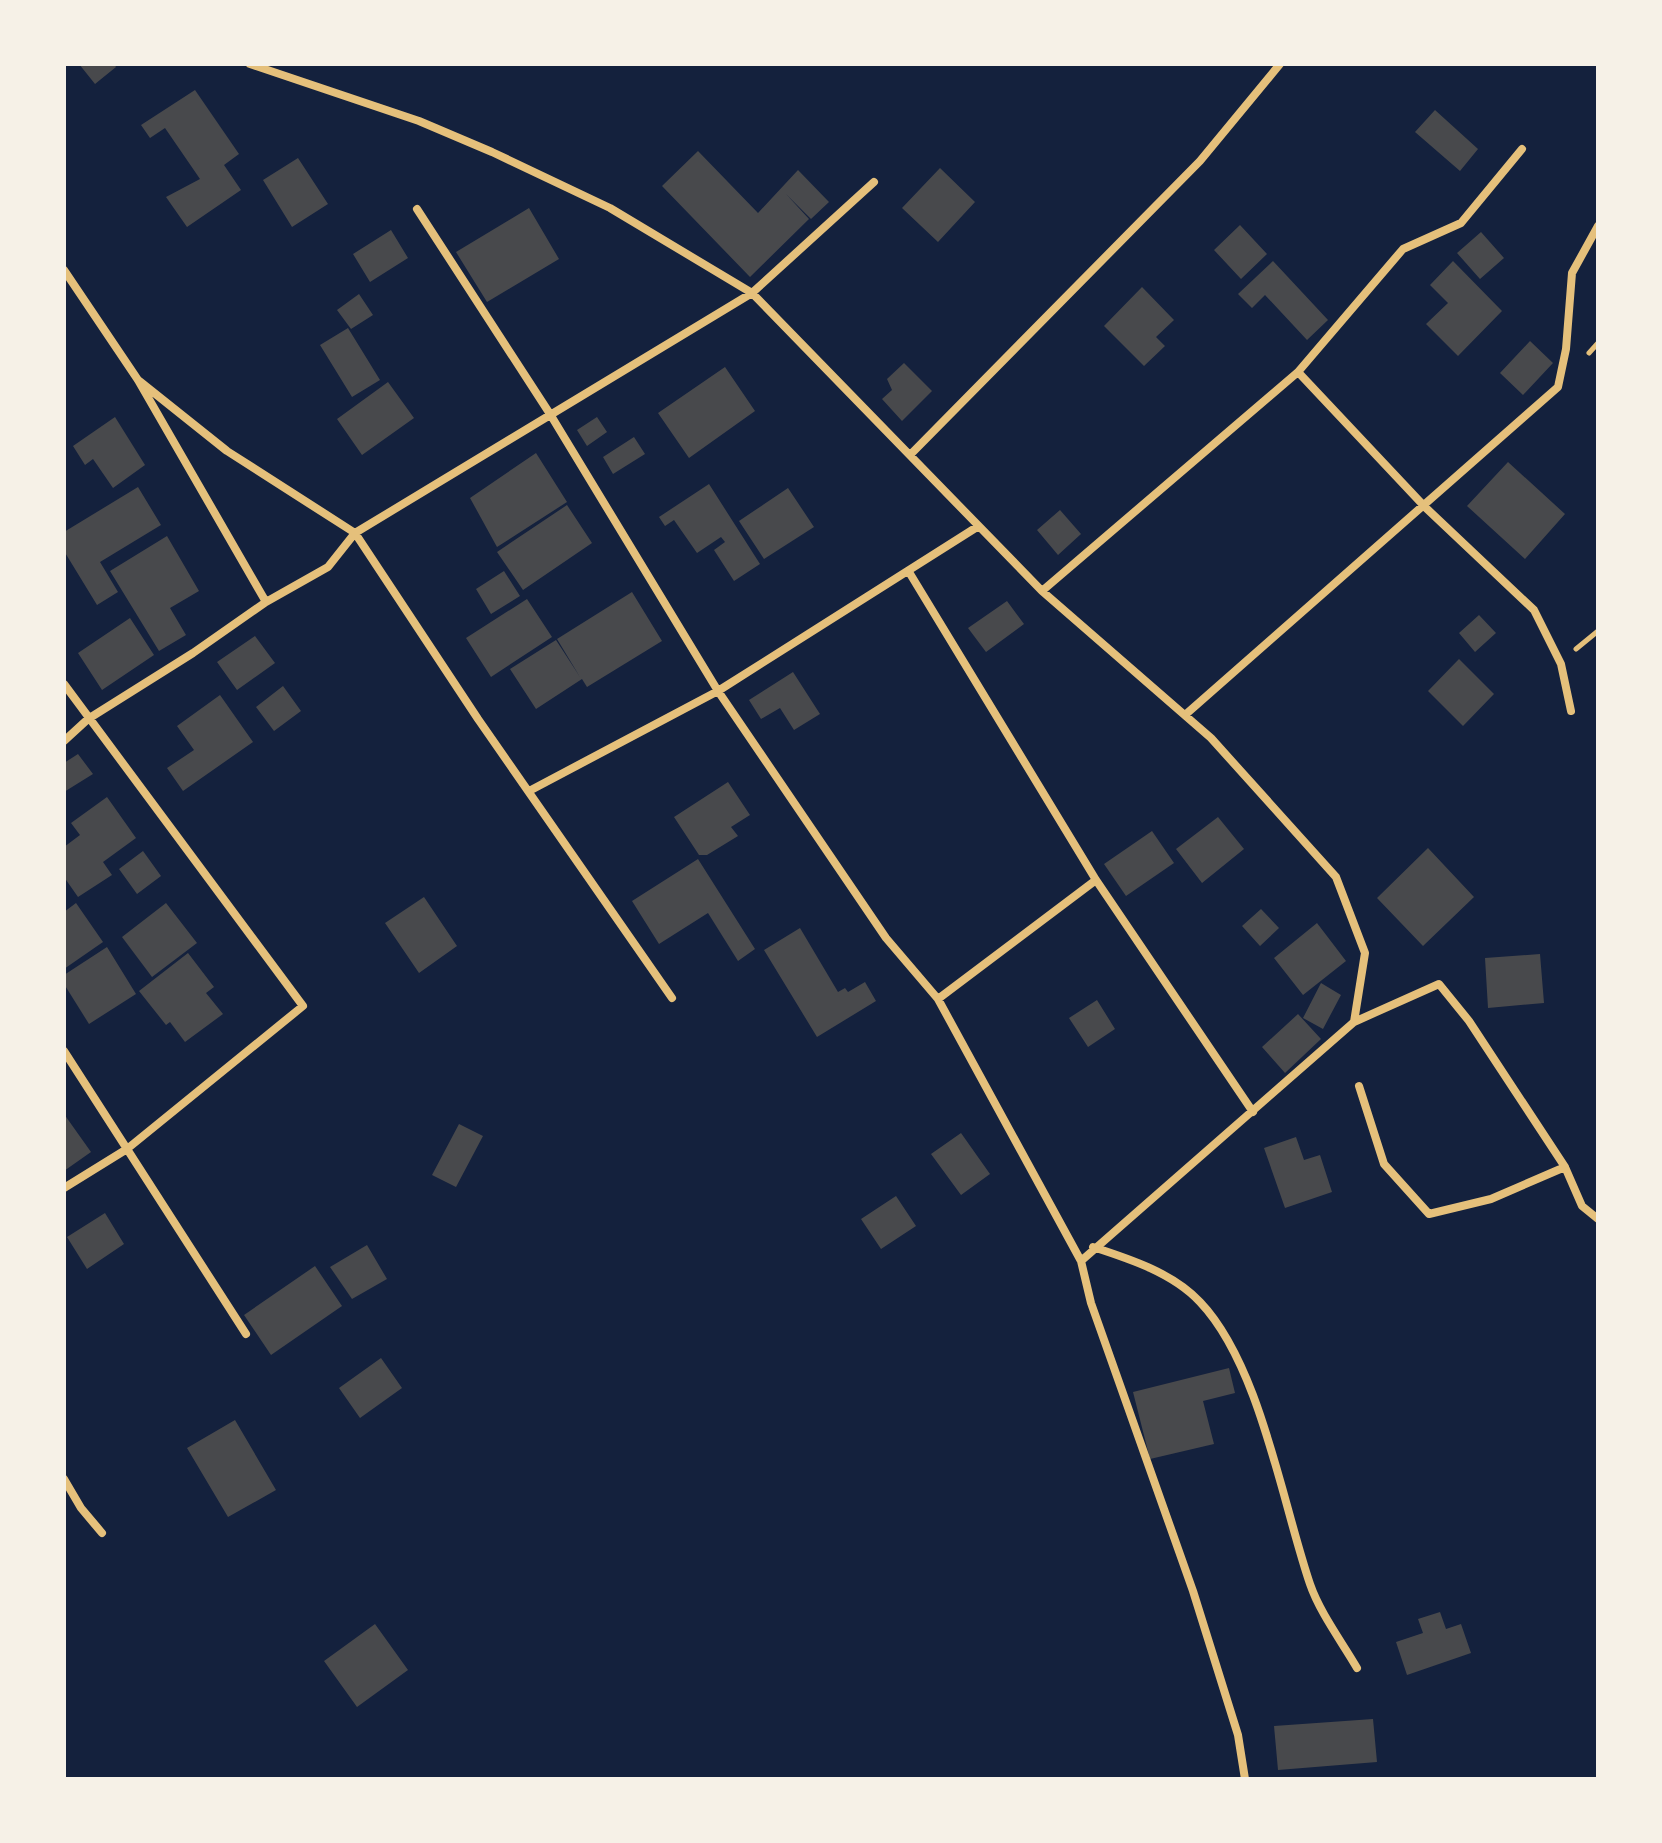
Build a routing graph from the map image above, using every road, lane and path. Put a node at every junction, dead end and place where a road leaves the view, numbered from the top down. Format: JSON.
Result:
{"nodes":[{"id":1,"x":250,"y":64,"type":"edge"},
{"id":2,"x":1280,"y":64,"type":"edge"},
{"id":3,"x":1522,"y":149,"type":"dead end"},
{"id":4,"x":874,"y":182,"type":"dead end"},
{"id":5,"x":417,"y":209,"type":"dead end"},
{"id":6,"x":1598,"y":226,"type":"edge"},
{"id":7,"x":64,"y":270,"type":"edge"},
{"id":8,"x":752,"y":293,"type":"junction"},
{"id":9,"x":1298,"y":372,"type":"junction"},
{"id":10,"x":138,"y":380,"type":"junction"},
{"id":11,"x":550,"y":414,"type":"junction"},
{"id":12,"x":910,"y":455,"type":"junction"},
{"id":13,"x":1425,"y":507,"type":"junction"},
{"id":14,"x":977,"y":527,"type":"junction"},
{"id":15,"x":355,"y":533,"type":"junction"},
{"id":16,"x":909,"y":572,"type":"junction"},
{"id":17,"x":1042,"y":591,"type":"junction"},
{"id":18,"x":266,"y":602,"type":"junction"},
{"id":19,"x":64,"y":684,"type":"edge"},
{"id":20,"x":718,"y":691,"type":"junction"},
{"id":21,"x":1571,"y":711,"type":"dead end"},
{"id":22,"x":1185,"y":715,"type":"junction"},
{"id":23,"x":88,"y":719,"type":"junction"},
{"id":24,"x":64,"y":741,"type":"edge"},
{"id":25,"x":531,"y":790,"type":"junction"},
{"id":26,"x":1096,"y":880,"type":"junction"},
{"id":27,"x":672,"y":998,"type":"dead end"},
{"id":28,"x":938,"y":999,"type":"junction"},
{"id":29,"x":1354,"y":1022,"type":"junction"},
{"id":30,"x":64,"y":1051,"type":"edge"},
{"id":31,"x":1359,"y":1086,"type":"dead end"},
{"id":32,"x":1253,"y":1112,"type":"junction"},
{"id":33,"x":127,"y":1149,"type":"junction"},
{"id":34,"x":1565,"y":1167,"type":"junction"},
{"id":35,"x":64,"y":1188,"type":"edge"},
{"id":36,"x":1598,"y":1219,"type":"edge"},
{"id":37,"x":1093,"y":1247,"type":"junction"},
{"id":38,"x":1081,"y":1261,"type":"junction"},
{"id":39,"x":246,"y":1334,"type":"dead end"},
{"id":40,"x":64,"y":1479,"type":"edge"},
{"id":41,"x":102,"y":1533,"type":"dead end"},
{"id":42,"x":1357,"y":1668,"type":"dead end"},
{"id":43,"x":1245,"y":1779,"type":"edge"}],
"edges":[{"from":1,"to":8,"type":"street"},
{"from":2,"to":12,"type":"street"},
{"from":3,"to":9,"type":"street"},
{"from":4,"to":8,"type":"street"},
{"from":5,"to":11,"type":"street"},
{"from":6,"to":13,"type":"street"},
{"from":7,"to":10,"type":"street"},
{"from":8,"to":11,"type":"street"},
{"from":8,"to":12,"type":"street"},
{"from":9,"to":13,"type":"street"},
{"from":9,"to":17,"type":"street"},
{"from":10,"to":15,"type":"street"},
{"from":10,"to":18,"type":"street"},
{"from":11,"to":15,"type":"street"},
{"from":11,"to":20,"type":"street"},
{"from":12,"to":14,"type":"street"},
{"from":13,"to":21,"type":"street"},
{"from":13,"to":22,"type":"street"},
{"from":14,"to":16,"type":"street"},
{"from":14,"to":17,"type":"street"},
{"from":15,"to":18,"type":"street"},
{"from":15,"to":25,"type":"street"},
{"from":16,"to":20,"type":"street"},
{"from":16,"to":26,"type":"street"},
{"from":17,"to":22,"type":"street"},
{"from":18,"to":23,"type":"street"},
{"from":19,"to":23,"type":"street"},
{"from":20,"to":25,"type":"street"},
{"from":20,"to":28,"type":"street"},
{"from":22,"to":29,"type":"street"},
{"from":23,"to":24,"type":"street"},
{"from":23,"to":33,"type":"street"},
{"from":25,"to":27,"type":"street"},
{"from":26,"to":28,"type":"street"},
{"from":26,"to":32,"type":"street"},
{"from":28,"to":38,"type":"street"},
{"from":29,"to":32,"type":"street"},
{"from":29,"to":34,"type":"street"},
{"from":30,"to":33,"type":"street"},
{"from":31,"to":34,"type":"street"},
{"from":32,"to":37,"type":"street"},
{"from":33,"to":35,"type":"street"},
{"from":33,"to":39,"type":"street"},
{"from":34,"to":36,"type":"street"},
{"from":37,"to":38,"type":"street"},
{"from":37,"to":42,"type":"street"},
{"from":38,"to":43,"type":"street"},
{"from":40,"to":41,"type":"street"}]}
